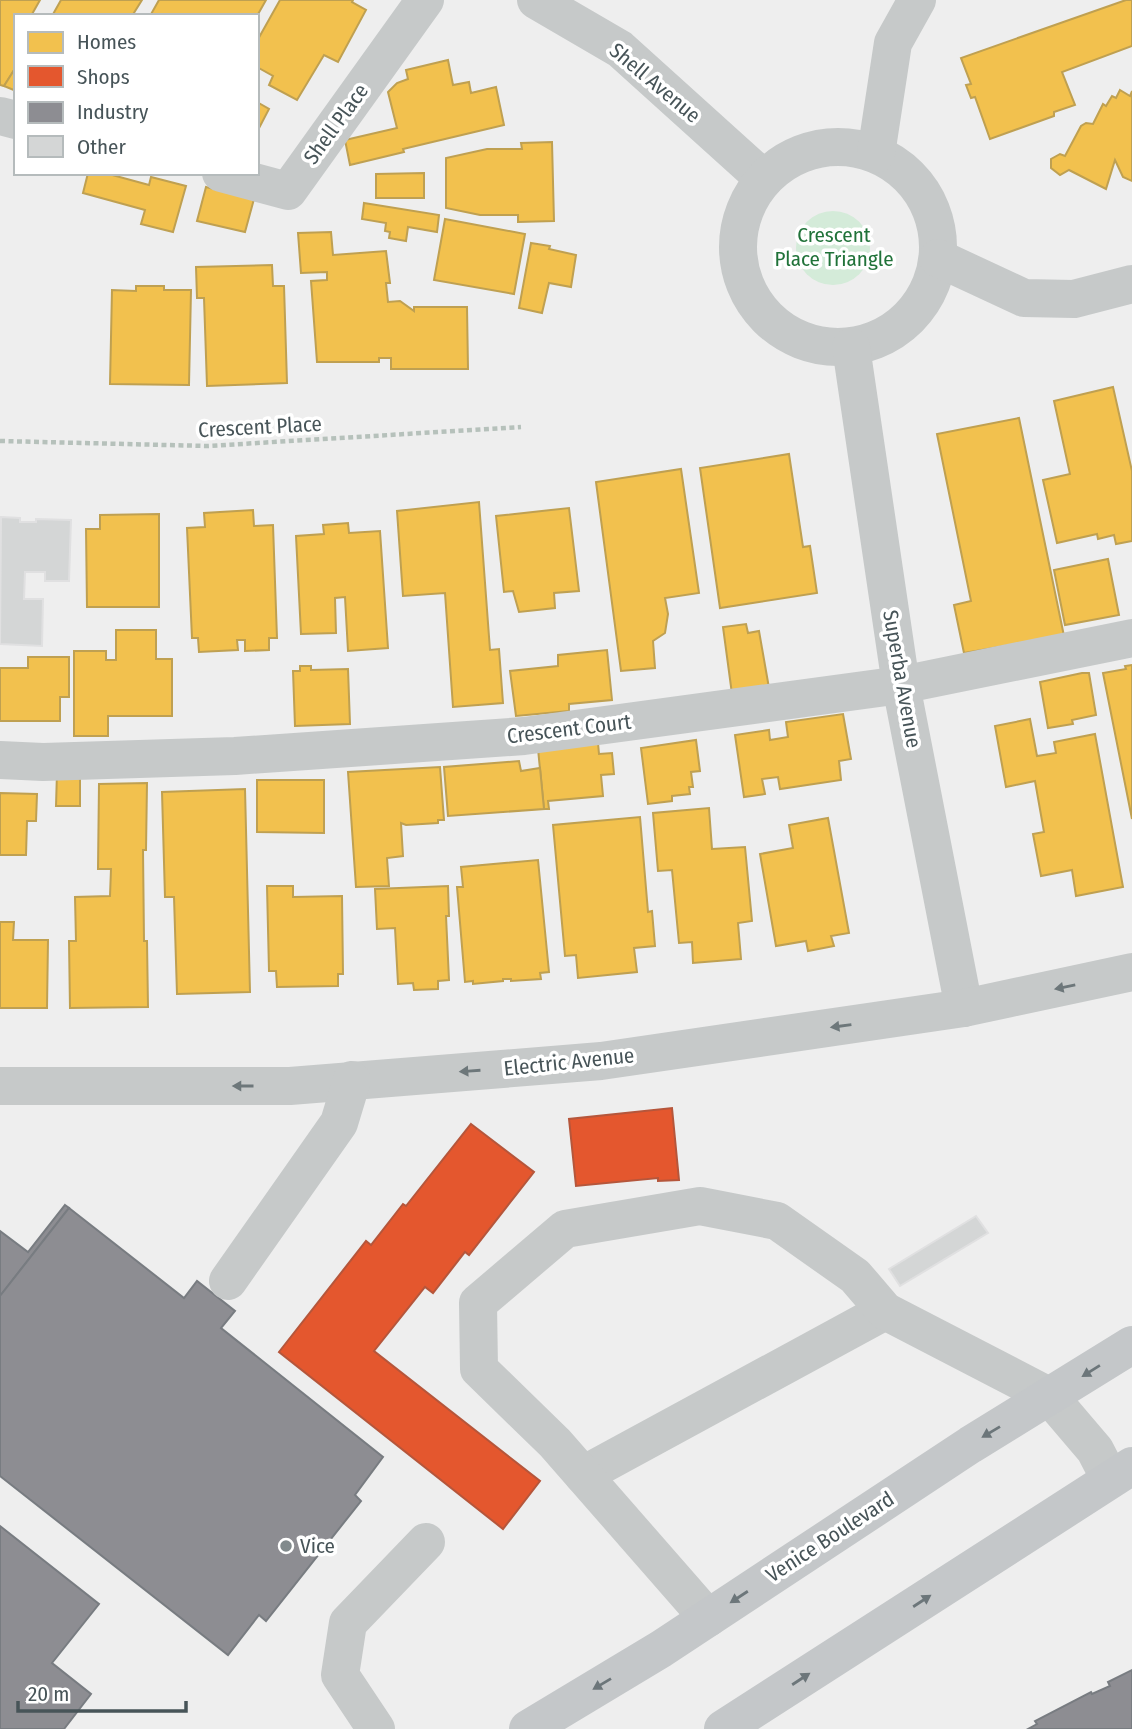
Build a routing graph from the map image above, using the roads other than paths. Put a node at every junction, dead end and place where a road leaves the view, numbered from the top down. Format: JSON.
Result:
{"nodes":[{"id":1,"x":425,"y":0,"type":"edge"},
{"id":2,"x":536,"y":0,"type":"edge"},
{"id":3,"x":917,"y":0,"type":"edge"},
{"id":4,"x":876,"y":154,"type":"junction"},
{"id":5,"x":228,"y":175,"type":"edge"},
{"id":6,"x":764,"y":178,"type":"junction"},
{"id":7,"x":938,"y":258,"type":"junction"},
{"id":8,"x":1132,"y":284,"type":"edge"},
{"id":9,"x":851,"y":347,"type":"junction"},
{"id":10,"x":1132,"y":638,"type":"edge"},
{"id":11,"x":901,"y":685,"type":"junction"},
{"id":12,"x":0,"y":760,"type":"edge"},
{"id":13,"x":1132,"y":972,"type":"edge"},
{"id":14,"x":964,"y":1009,"type":"junction"},
{"id":15,"x":352,"y":1080,"type":"junction"},
{"id":16,"x":0,"y":1086,"type":"edge"},
{"id":17,"x":228,"y":1281,"type":"dead end"},
{"id":18,"x":885,"y":1311,"type":"junction"},
{"id":19,"x":1132,"y":1345,"type":"edge"},
{"id":20,"x":1049,"y":1396,"type":"junction"},
{"id":21,"x":1121,"y":1473,"type":"edge"},
{"id":22,"x":583,"y":1475,"type":"junction"},
{"id":23,"x":426,"y":1542,"type":"dead end"},
{"id":24,"x":708,"y":1618,"type":"junction"},
{"id":25,"x":747,"y":1723,"type":"edge"},
{"id":26,"x":376,"y":1729,"type":"edge"},
{"id":27,"x":528,"y":1729,"type":"edge"}],
"edges":[{"from":1,"to":5,"type":"street","name":"Shell Place"},
{"from":2,"to":6,"type":"street","name":"Shell Avenue"},
{"from":3,"to":4,"type":"street"},
{"from":4,"to":6,"type":"street"},
{"from":4,"to":7,"type":"street"},
{"from":6,"to":9,"type":"street"},
{"from":7,"to":8,"type":"street"},
{"from":7,"to":9,"type":"street"},
{"from":9,"to":11,"type":"street","name":"Superba Avenue"},
{"from":10,"to":11,"type":"street","name":"Crescent Court"},
{"from":11,"to":12,"type":"street","name":"Crescent Court"},
{"from":11,"to":14,"type":"street","name":"Superba Avenue"},
{"from":13,"to":14,"type":"street","name":"Electric Avenue","one_way":true},
{"from":14,"to":15,"type":"street","name":"Electric Avenue","one_way":true},
{"from":15,"to":16,"type":"street","name":"Electric Avenue","one_way":true},
{"from":15,"to":17,"type":"street"},
{"from":18,"to":20,"type":"street"},
{"from":18,"to":22,"type":"street"},
{"from":18,"to":22,"type":"street"},
{"from":19,"to":20,"type":"main road","name":"Venice Boulevard","one_way":true},
{"from":20,"to":21,"type":"street"},
{"from":20,"to":24,"type":"main road","name":"Venice Boulevard","one_way":true},
{"from":25,"to":21,"type":"main road","one_way":true},
{"from":22,"to":24,"type":"street"},
{"from":23,"to":26,"type":"street"},
{"from":24,"to":27,"type":"main road","name":"Venice Boulevard","one_way":true}]}
